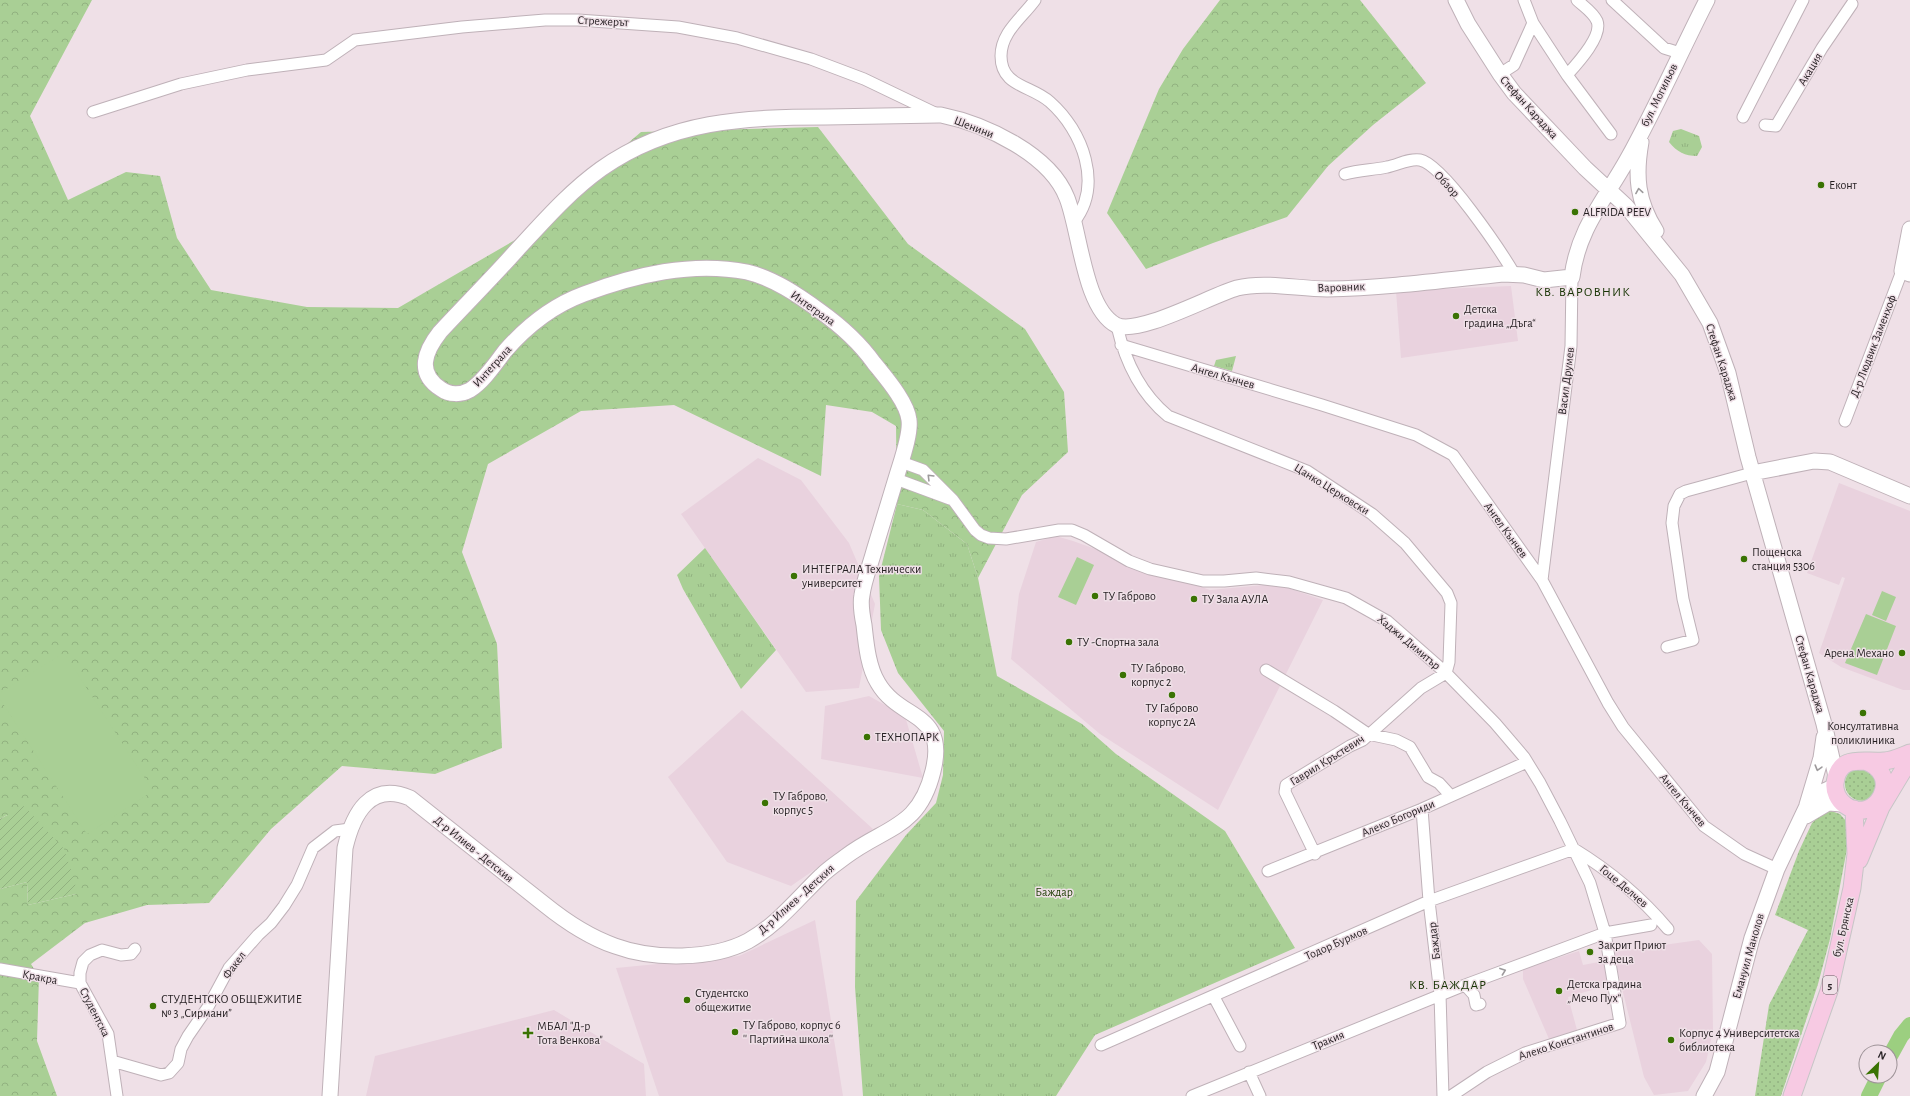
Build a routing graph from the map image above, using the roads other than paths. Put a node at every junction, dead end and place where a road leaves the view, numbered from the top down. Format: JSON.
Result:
{"nodes":[{"id":1,"x":1035,"y":0,"type":"edge"},
{"id":2,"x":1456,"y":0,"type":"edge"},
{"id":3,"x":1524,"y":0,"type":"edge"},
{"id":4,"x":1577,"y":0,"type":"edge"},
{"id":5,"x":1612,"y":0,"type":"edge"},
{"id":6,"x":1707,"y":0,"type":"edge"},
{"id":7,"x":1803,"y":0,"type":"edge"},
{"id":8,"x":1852,"y":4,"type":"dead end"},
{"id":9,"x":1532,"y":23,"type":"junction"},
{"id":10,"x":1680,"y":53,"type":"junction"},
{"id":11,"x":1500,"y":74,"type":"junction"},
{"id":12,"x":1567,"y":75,"type":"junction"},
{"id":13,"x":93,"y":112,"type":"dead end"},
{"id":14,"x":831,"y":116,"type":"joint"},
{"id":15,"x":941,"y":116,"type":"junction"},
{"id":16,"x":1743,"y":117,"type":"dead end"},
{"id":17,"x":1765,"y":125,"type":"dead end"},
{"id":18,"x":1643,"y":127,"type":"junction"},
{"id":19,"x":1612,"y":134,"type":"dead end"},
{"id":20,"x":1345,"y":174,"type":"dead end"},
{"id":21,"x":1609,"y":190,"type":"junction"},
{"id":22,"x":1074,"y":222,"type":"junction"},
{"id":23,"x":1910,"y":229,"type":"edge"},
{"id":24,"x":1906,"y":273,"type":"edge"},
{"id":25,"x":1515,"y":275,"type":"junction"},
{"id":26,"x":1682,"y":275,"type":"junction"},
{"id":27,"x":1572,"y":277,"type":"junction"},
{"id":28,"x":1117,"y":326,"type":"junction"},
{"id":29,"x":1121,"y":345,"type":"junction"},
{"id":30,"x":1845,"y":421,"type":"dead end"},
{"id":31,"x":901,"y":462,"type":"junction"},
{"id":32,"x":1752,"y":473,"type":"junction"},
{"id":33,"x":896,"y":479,"type":"junction"},
{"id":34,"x":1910,"y":496,"type":"edge"},
{"id":35,"x":953,"y":500,"type":"junction"},
{"id":36,"x":1542,"y":580,"type":"junction"},
{"id":37,"x":1667,"y":647,"type":"dead end"},
{"id":38,"x":1266,"y":670,"type":"dead end"},
{"id":39,"x":1446,"y":673,"type":"junction"},
{"id":40,"x":1826,"y":730,"type":"junction"},
{"id":41,"x":1368,"y":734,"type":"junction"},
{"id":42,"x":1910,"y":754,"type":"edge"},
{"id":43,"x":1910,"y":759,"type":"edge"},
{"id":44,"x":1859,"y":761,"type":"junction"},
{"id":45,"x":1527,"y":762,"type":"junction"},
{"id":46,"x":1836,"y":781,"type":"junction"},
{"id":47,"x":1450,"y":795,"type":"junction"},
{"id":48,"x":1880,"y":798,"type":"junction"},
{"id":49,"x":1849,"y":807,"type":"junction"},
{"id":50,"x":1422,"y":810,"type":"junction"},
{"id":51,"x":1804,"y":812,"type":"junction"},
{"id":52,"x":350,"y":829,"type":"junction"},
{"id":53,"x":1574,"y":849,"type":"junction"},
{"id":54,"x":1315,"y":854,"type":"junction"},
{"id":55,"x":1856,"y":854,"type":"junction"},
{"id":56,"x":1777,"y":869,"type":"junction"},
{"id":57,"x":1268,"y":871,"type":"dead end"},
{"id":58,"x":1855,"y":871,"type":"junction"},
{"id":59,"x":1429,"y":901,"type":"junction"},
{"id":60,"x":1651,"y":925,"type":"dead end"},
{"id":61,"x":1668,"y":929,"type":"dead end"},
{"id":62,"x":1605,"y":933,"type":"junction"},
{"id":63,"x":135,"y":949,"type":"dead end"},
{"id":64,"x":0,"y":968,"type":"edge"},
{"id":65,"x":80,"y":983,"type":"junction"},
{"id":66,"x":1465,"y":985,"type":"junction"},
{"id":67,"x":1440,"y":994,"type":"junction"},
{"id":68,"x":1214,"y":997,"type":"junction"},
{"id":69,"x":1480,"y":1004,"type":"dead end"},
{"id":70,"x":1620,"y":1023,"type":"joint"},
{"id":71,"x":1101,"y":1045,"type":"dead end"},
{"id":72,"x":1240,"y":1046,"type":"dead end"},
{"id":73,"x":112,"y":1061,"type":"junction"},
{"id":74,"x":1249,"y":1072,"type":"junction"},
{"id":75,"x":117,"y":1096,"type":"edge"},
{"id":76,"x":330,"y":1096,"type":"edge"},
{"id":77,"x":1192,"y":1096,"type":"edge"},
{"id":78,"x":1260,"y":1096,"type":"edge"},
{"id":79,"x":1443,"y":1096,"type":"edge"},
{"id":80,"x":1451,"y":1096,"type":"edge"},
{"id":81,"x":1704,"y":1096,"type":"edge"},
{"id":82,"x":1792,"y":1096,"type":"edge"}],
"edges":[{"from":1,"to":22,"type":"street"},
{"from":2,"to":11,"type":"street","name":"Стефан Караджа"},
{"from":3,"to":9,"type":"street"},
{"from":4,"to":12,"type":"street"},
{"from":5,"to":10,"type":"street"},
{"from":6,"to":10,"type":"street","name":"бул. Могильов"},
{"from":7,"to":16,"type":"street"},
{"from":8,"to":17,"type":"street","name":"Акация"},
{"from":9,"to":11,"type":"street"},
{"from":9,"to":12,"type":"street"},
{"from":10,"to":18,"type":"street","name":"бул. Могильов"},
{"from":11,"to":21,"type":"street","name":"Стефан Караджа"},
{"from":12,"to":19,"type":"street"},
{"from":13,"to":15,"type":"street","name":"Стрежерът"},
{"from":14,"to":15,"type":"street","name":"Шенини"},
{"from":14,"to":31,"type":"street","name":"Интеграла"},
{"from":15,"to":22,"type":"street","name":"Шенини"},
{"from":18,"to":21,"type":"street","name":"бул. Могильов"},
{"from":26,"to":18,"type":"street","one_way":true},
{"from":20,"to":25,"type":"street","name":"Обзор"},
{"from":21,"to":26,"type":"street","name":"Стефан Караджа"},
{"from":21,"to":27,"type":"street","name":"Васил Друмев"},
{"from":22,"to":28,"type":"street","name":"Шенини"},
{"from":23,"to":24,"type":"street"},
{"from":24,"to":30,"type":"street","name":"Д-р Людвик Заменхоф"},
{"from":25,"to":27,"type":"street","name":"Варовник"},
{"from":25,"to":28,"type":"street","name":"Варовник"},
{"from":26,"to":32,"type":"street","name":"Стефан Караджа"},
{"from":27,"to":36,"type":"street","name":"Васил Друмев"},
{"from":28,"to":29,"type":"street","name":"Цанко Церковски"},
{"from":29,"to":36,"type":"street","name":"Ангел Кънчев"},
{"from":29,"to":39,"type":"street","name":"Цанко Церковски"},
{"from":31,"to":33,"type":"street","name":"Д-р Илиев - Детския"},
{"from":35,"to":31,"type":"street","name":"Хаджи Димитър","one_way":true},
{"from":32,"to":34,"type":"street"},
{"from":32,"to":37,"type":"street"},
{"from":32,"to":40,"type":"street","name":"Стефан Караджа"},
{"from":33,"to":35,"type":"street"},
{"from":33,"to":52,"type":"street","name":"Д-р Илиев - Детския"},
{"from":35,"to":39,"type":"street","name":"Хаджи Димитър"},
{"from":36,"to":56,"type":"street","name":"Ангел Кънчев"},
{"from":38,"to":41,"type":"street"},
{"from":39,"to":41,"type":"street","name":"Гаврил Кръстевич"},
{"from":39,"to":45,"type":"street","name":"Хаджи Димитър"},
{"from":40,"to":44,"type":"street"},
{"from":40,"to":46,"type":"street","name":"Стефан Караджа"},
{"from":40,"to":51,"type":"street","one_way":true},
{"from":41,"to":47,"type":"street"},
{"from":41,"to":54,"type":"street","name":"Гаврил Кръстевич"},
{"from":42,"to":44,"type":"main road"},
{"from":42,"to":48,"type":"main road"},
{"from":43,"to":58,"type":"main road","name":"бул. Брянска","number":"5"},
{"from":44,"to":46,"type":"main road"},
{"from":44,"to":48,"type":"main road"},
{"from":45,"to":47,"type":"street","name":"Алеко Богориди"},
{"from":45,"to":53,"type":"street","name":"Хаджи Димитър"},
{"from":46,"to":49,"type":"main road","number":"5"},
{"from":46,"to":51,"type":"street","name":"Емануил Манолов"},
{"from":47,"to":50,"type":"street","name":"Алеко Богориди"},
{"from":48,"to":49,"type":"main road"},
{"from":48,"to":55,"type":"main road"},
{"from":49,"to":51,"type":"street","name":"Емануил Манолов"},
{"from":49,"to":55,"type":"main road","number":"5"},
{"from":50,"to":54,"type":"street","name":"Алеко Богориди"},
{"from":50,"to":59,"type":"street","name":"Баждар"},
{"from":51,"to":56,"type":"street","name":"Емануил Манолов"},
{"from":52,"to":73,"type":"street","name":"Факел"},
{"from":52,"to":76,"type":"street","name":"Д-р Илиев - Детския"},
{"from":53,"to":59,"type":"street","name":"Тодор Бурмов"},
{"from":53,"to":61,"type":"street","name":"Гоце Делчев"},
{"from":53,"to":62,"type":"street","name":"Хаджи Димитър"},
{"from":54,"to":57,"type":"street","name":"Алеко Богориди"},
{"from":55,"to":58,"type":"main road","name":"бул. Брянска","number":"5"},
{"from":56,"to":81,"type":"street","name":"Емануил Манолов"},
{"from":58,"to":82,"type":"main road","name":"бул. Брянска","number":"5"},
{"from":59,"to":67,"type":"street","name":"Баждар"},
{"from":59,"to":68,"type":"street","name":"Тодор Бурмов"},
{"from":60,"to":62,"type":"street"},
{"from":66,"to":62,"type":"street","name":"Тракия","one_way":true},
{"from":62,"to":70,"type":"street","name":"Хаджи Димитър"},
{"from":63,"to":65,"type":"street","name":"Студентска"},
{"from":64,"to":65,"type":"street","name":"Кракра"},
{"from":65,"to":73,"type":"street","name":"Студентска"},
{"from":66,"to":67,"type":"street","name":"Тракия"},
{"from":66,"to":69,"type":"street"},
{"from":67,"to":74,"type":"street","name":"Тракия"},
{"from":67,"to":79,"type":"street","name":"Баждар"},
{"from":68,"to":71,"type":"street","name":"Тодор Бурмов"},
{"from":68,"to":72,"type":"street"},
{"from":70,"to":80,"type":"street","name":"Алеко Константинов"},
{"from":73,"to":75,"type":"street","name":"Студентска"},
{"from":74,"to":77,"type":"street","name":"Тракия"},
{"from":74,"to":78,"type":"street"}]}
